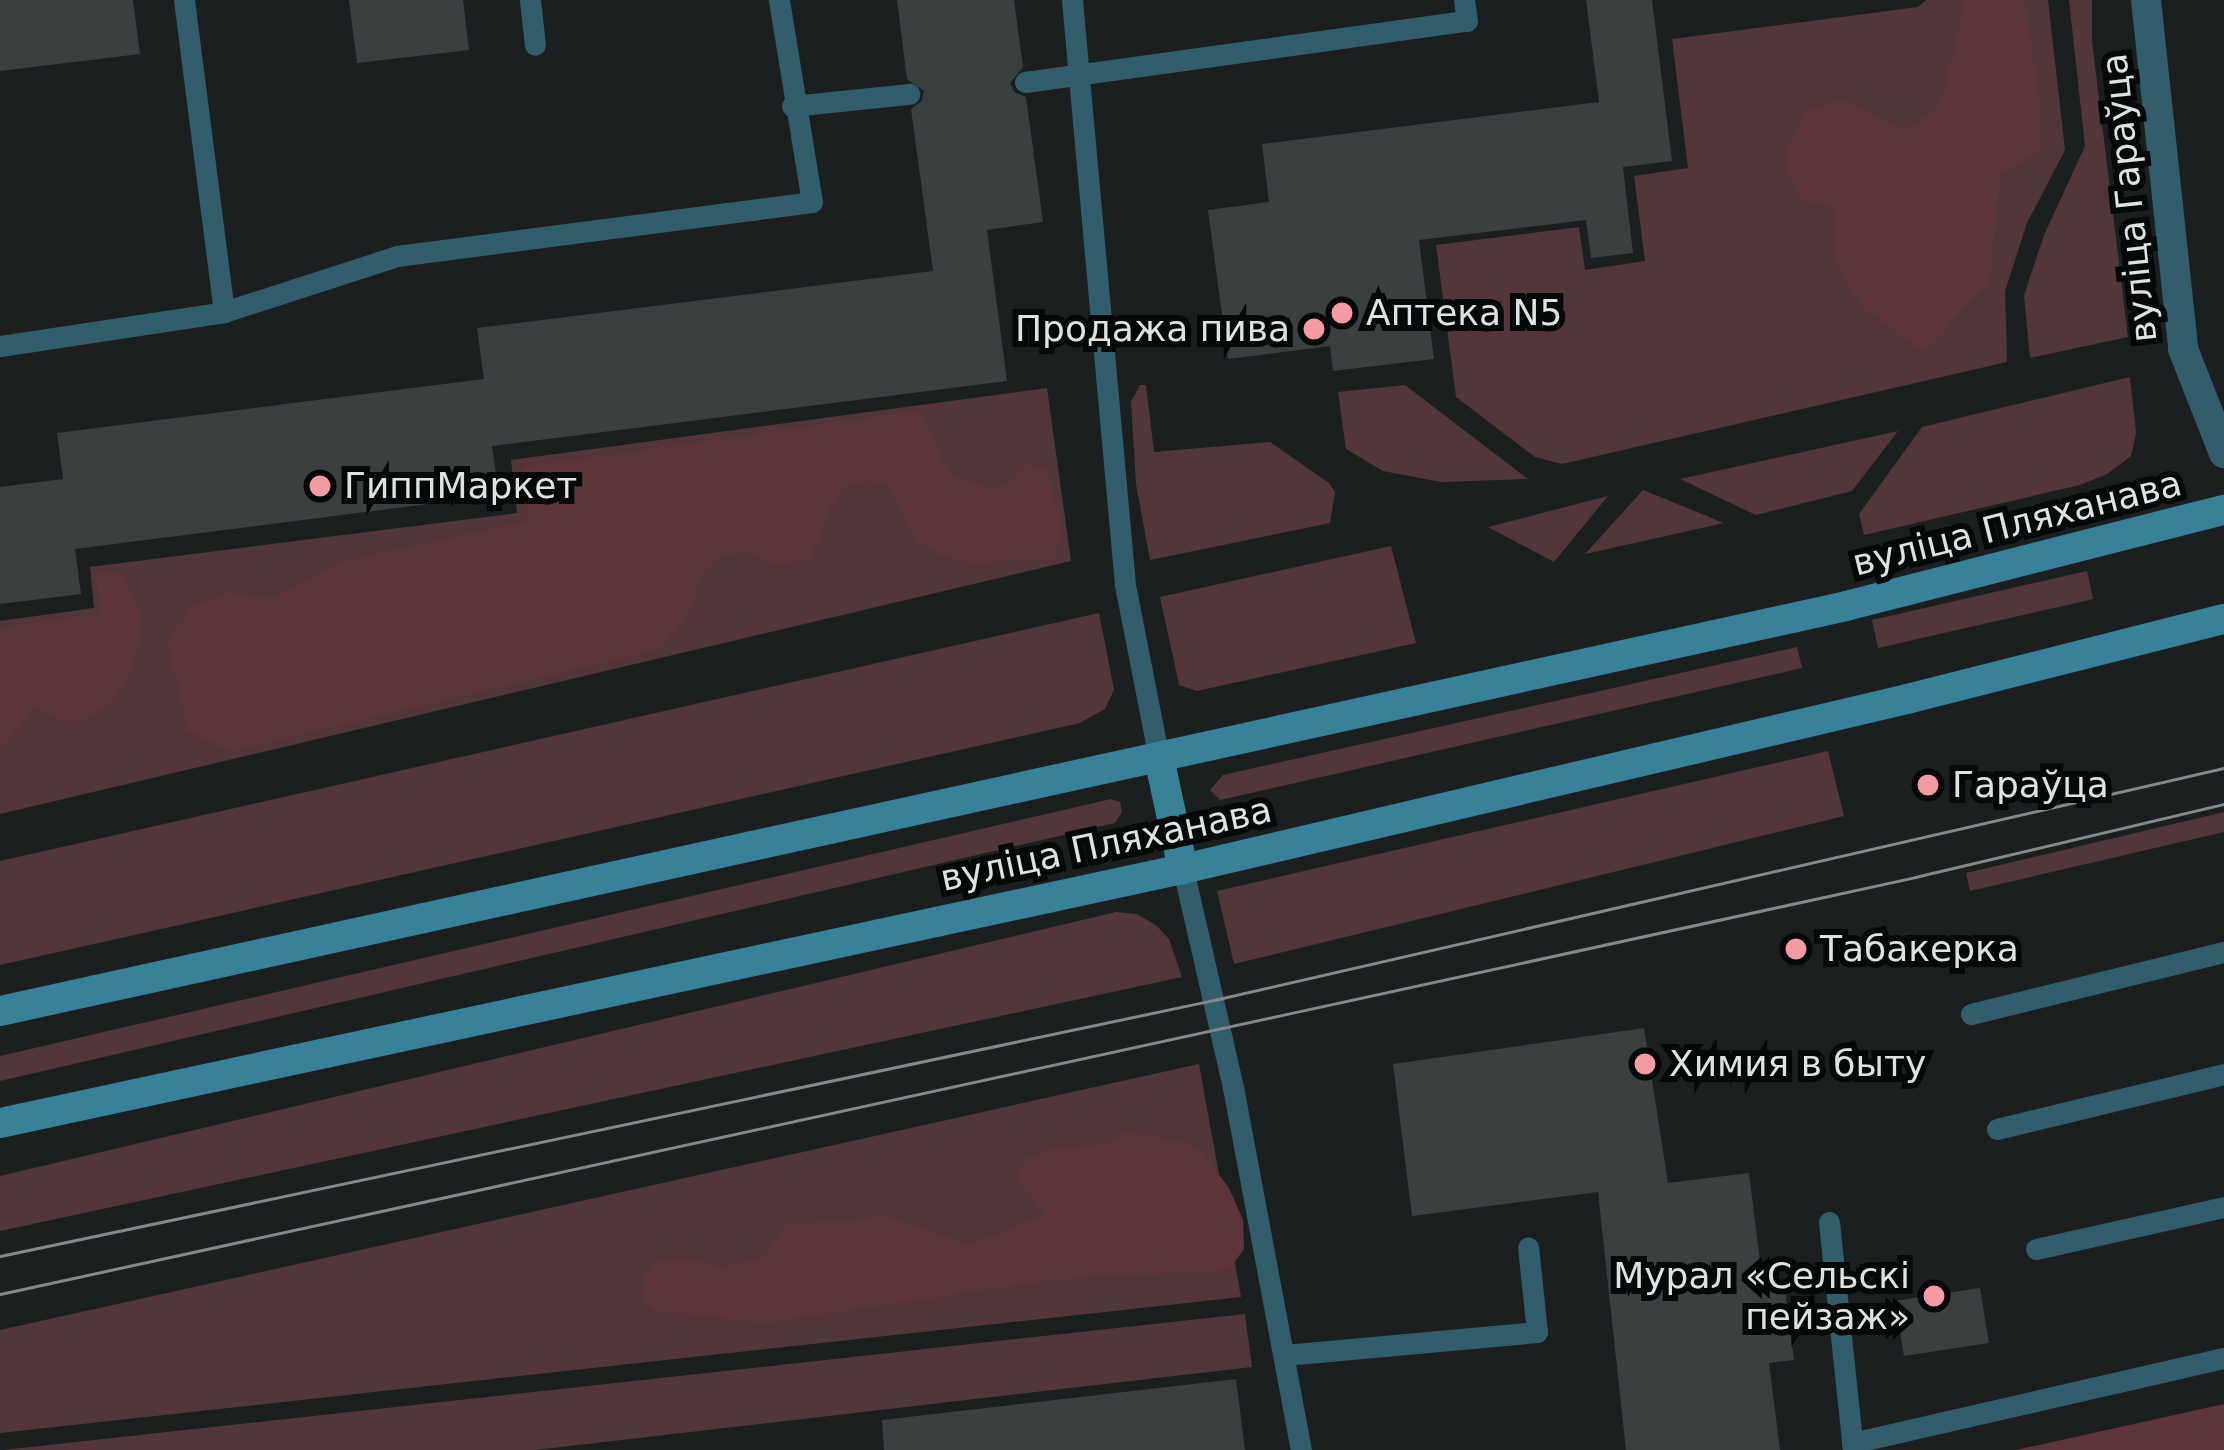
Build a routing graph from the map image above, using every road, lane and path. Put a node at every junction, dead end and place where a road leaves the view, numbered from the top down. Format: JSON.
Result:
{"nodes":[{"id":1,"x":184,"y":0,"type":"edge"},
{"id":2,"x":530,"y":0,"type":"edge"},
{"id":3,"x":778,"y":0,"type":"edge"},
{"id":4,"x":1072,"y":0,"type":"edge"},
{"id":5,"x":1464,"y":0,"type":"edge"},
{"id":6,"x":2146,"y":0,"type":"edge"},
{"id":7,"x":535,"y":45,"type":"dead end"},
{"id":8,"x":1080,"y":76,"type":"junction"},
{"id":9,"x":1024,"y":82,"type":"dead end"},
{"id":10,"x":909,"y":94,"type":"dead end"},
{"id":11,"x":792,"y":106,"type":"junction"},
{"id":12,"x":224,"y":312,"type":"junction"},
{"id":13,"x":0,"y":346,"type":"edge"},
{"id":14,"x":2224,"y":453,"type":"edge"},
{"id":15,"x":2224,"y":510,"type":"edge"},
{"id":16,"x":2224,"y":619,"type":"edge"},
{"id":17,"x":1159,"y":758,"type":"junction"},
{"id":18,"x":1184,"y":869,"type":"junction"},
{"id":19,"x":2224,"y":952,"type":"edge"},
{"id":20,"x":0,"y":1011,"type":"edge"},
{"id":21,"x":1971,"y":1014,"type":"dead end"},
{"id":22,"x":2224,"y":1074,"type":"edge"},
{"id":23,"x":0,"y":1124,"type":"edge"},
{"id":24,"x":1997,"y":1130,"type":"dead end"},
{"id":25,"x":2224,"y":1207,"type":"edge"},
{"id":26,"x":1829,"y":1222,"type":"dead end"},
{"id":27,"x":1528,"y":1247,"type":"dead end"},
{"id":28,"x":2036,"y":1250,"type":"dead end"},
{"id":29,"x":1285,"y":1355,"type":"junction"},
{"id":30,"x":2224,"y":1358,"type":"edge"},
{"id":31,"x":1852,"y":1446,"type":"edge"},
{"id":32,"x":1301,"y":1450,"type":"edge"}],
"edges":[{"from":1,"to":12,"type":"lane"},
{"from":2,"to":7,"type":"lane"},
{"from":3,"to":11,"type":"lane"},
{"from":4,"to":8,"type":"lane"},
{"from":5,"to":8,"type":"lane"},
{"from":6,"to":14,"type":"street","name":"вуліца Гараўца"},
{"from":8,"to":9,"type":"lane"},
{"from":8,"to":17,"type":"lane"},
{"from":10,"to":11,"type":"lane"},
{"from":11,"to":12,"type":"lane"},
{"from":12,"to":13,"type":"lane"},
{"from":15,"to":17,"type":"main road","name":"вуліца Пляханава"},
{"from":16,"to":18,"type":"main road","name":"вуліца Пляханава"},
{"from":17,"to":18,"type":"main road"},
{"from":17,"to":20,"type":"main road","name":"вуліца Пляханава"},
{"from":18,"to":23,"type":"main road","name":"вуліца Пляханава"},
{"from":18,"to":29,"type":"lane"},
{"from":19,"to":21,"type":"lane"},
{"from":22,"to":24,"type":"lane"},
{"from":25,"to":28,"type":"lane"},
{"from":26,"to":31,"type":"lane"},
{"from":27,"to":29,"type":"lane"},
{"from":29,"to":32,"type":"lane"},
{"from":30,"to":31,"type":"lane"}]}
